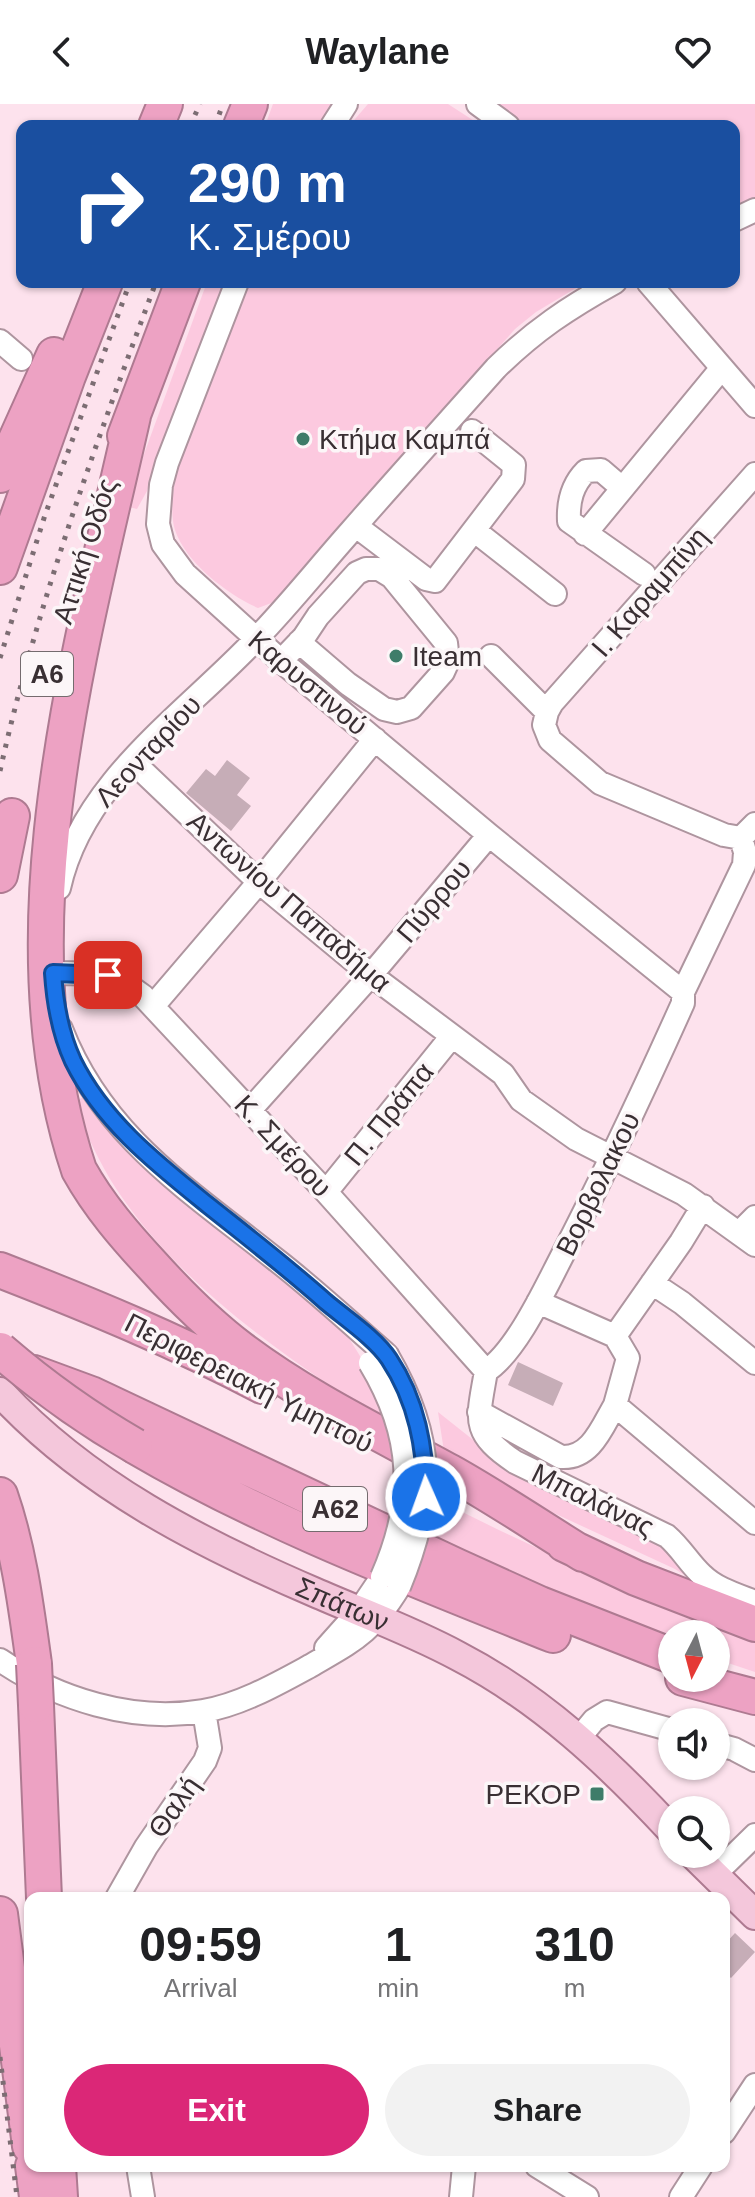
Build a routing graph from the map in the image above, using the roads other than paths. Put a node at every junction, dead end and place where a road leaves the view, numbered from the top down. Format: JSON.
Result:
{"nodes":[{"id":1,"x":478,"y":104,"type":"edge"},
{"id":2,"x":500,"y":120,"type":"edge"},
{"id":3,"x":84,"y":288,"type":"edge"},
{"id":4,"x":103,"y":288,"type":"edge"},
{"id":5,"x":181,"y":288,"type":"edge"},
{"id":6,"x":235,"y":288,"type":"edge"},
{"id":7,"x":604,"y":288,"type":"edge"},
{"id":8,"x":653,"y":288,"type":"edge"},
{"id":9,"x":0,"y":341,"type":"edge"},
{"id":10,"x":21,"y":359,"type":"dead end"},
{"id":11,"x":721,"y":369,"type":"junction"},
{"id":12,"x":755,"y":406,"type":"edge"},
{"id":13,"x":133,"y":416,"type":"junction"},
{"id":14,"x":472,"y":431,"type":"dead end"},
{"id":15,"x":755,"y":474,"type":"edge"},
{"id":16,"x":0,"y":475,"type":"edge"},
{"id":17,"x":622,"y":488,"type":"junction"},
{"id":18,"x":356,"y":526,"type":"junction"},
{"id":19,"x":475,"y":531,"type":"junction"},
{"id":20,"x":585,"y":534,"type":"junction"},
{"id":21,"x":0,"y":567,"type":"edge"},
{"id":22,"x":644,"y":574,"type":"dead end"},
{"id":23,"x":555,"y":594,"type":"dead end"},
{"id":24,"x":256,"y":640,"type":"junction"},
{"id":25,"x":299,"y":642,"type":"junction"},
{"id":26,"x":491,"y":656,"type":"dead end"},
{"id":27,"x":281,"y":661,"type":"junction"},
{"id":28,"x":38,"y":706,"type":"dead end"},
{"id":29,"x":547,"y":712,"type":"junction"},
{"id":30,"x":375,"y":739,"type":"junction"},
{"id":31,"x":132,"y":761,"type":"junction"},
{"id":32,"x":17,"y":793,"type":"dead end"},
{"id":33,"x":748,"y":831,"type":"edge"},
{"id":34,"x":489,"y":835,"type":"junction"},
{"id":35,"x":0,"y":875,"type":"edge"},
{"id":36,"x":259,"y":882,"type":"junction"},
{"id":37,"x":53,"y":973,"type":"junction"},
{"id":38,"x":371,"y":975,"type":"junction"},
{"id":39,"x":680,"y":988,"type":"junction"},
{"id":40,"x":153,"y":1006,"type":"junction"},
{"id":41,"x":452,"y":1036,"type":"junction"},
{"id":42,"x":250,"y":1110,"type":"junction"},
{"id":43,"x":613,"y":1158,"type":"junction"},
{"id":44,"x":326,"y":1192,"type":"junction"},
{"id":45,"x":703,"y":1206,"type":"junction"},
{"id":46,"x":750,"y":1231,"type":"edge"},
{"id":47,"x":0,"y":1270,"type":"edge"},
{"id":48,"x":652,"y":1283,"type":"junction"},
{"id":49,"x":538,"y":1302,"type":"junction"},
{"id":50,"x":615,"y":1336,"type":"junction"},
{"id":51,"x":0,"y":1350,"type":"edge"},
{"id":52,"x":0,"y":1360,"type":"edge"},
{"id":53,"x":755,"y":1363,"type":"edge"},
{"id":54,"x":486,"y":1371,"type":"junction"},
{"id":55,"x":0,"y":1392,"type":"edge"},
{"id":56,"x":615,"y":1405,"type":"junction"},
{"id":57,"x":479,"y":1412,"type":"junction"},
{"id":58,"x":0,"y":1495,"type":"edge"},
{"id":59,"x":755,"y":1523,"type":"edge"},
{"id":60,"x":583,"y":1554,"type":"junction"},
{"id":61,"x":395,"y":1579,"type":"junction"},
{"id":62,"x":755,"y":1602,"type":"edge"},
{"id":63,"x":368,"y":1615,"type":"junction"},
{"id":64,"x":755,"y":1624,"type":"edge"},
{"id":65,"x":658,"y":1650,"type":"edge"},
{"id":66,"x":0,"y":1660,"type":"edge"},
{"id":67,"x":658,"y":1671,"type":"edge"},
{"id":68,"x":730,"y":1677,"type":"edge"},
{"id":69,"x":755,"y":1685,"type":"edge"},
{"id":70,"x":730,"y":1690,"type":"edge"},
{"id":71,"x":755,"y":1697,"type":"edge"},
{"id":72,"x":204,"y":1711,"type":"junction"},
{"id":73,"x":658,"y":1726,"type":"edge"},
{"id":74,"x":579,"y":1738,"type":"junction"},
{"id":75,"x":730,"y":1748,"type":"edge"},
{"id":76,"x":755,"y":1760,"type":"edge"},
{"id":77,"x":658,"y":1817,"type":"edge"},
{"id":78,"x":755,"y":1835,"type":"edge"},
{"id":79,"x":706,"y":1868,"type":"edge"},
{"id":80,"x":713,"y":1876,"type":"junction"},
{"id":81,"x":44,"y":1892,"type":"edge"},
{"id":82,"x":120,"y":1892,"type":"edge"},
{"id":83,"x":0,"y":1914,"type":"edge"},
{"id":84,"x":755,"y":1915,"type":"edge"},
{"id":85,"x":752,"y":2098,"type":"edge"},
{"id":86,"x":24,"y":2100,"type":"edge"},
{"id":87,"x":730,"y":2125,"type":"edge"},
{"id":88,"x":34,"y":2172,"type":"edge"},
{"id":89,"x":58,"y":2172,"type":"edge"},
{"id":90,"x":139,"y":2172,"type":"edge"},
{"id":91,"x":463,"y":2172,"type":"edge"},
{"id":92,"x":547,"y":2172,"type":"edge"},
{"id":93,"x":697,"y":2172,"type":"edge"},
{"id":94,"x":37,"y":2197,"type":"edge"},
{"id":95,"x":60,"y":2197,"type":"edge"},
{"id":96,"x":143,"y":2197,"type":"edge"},
{"id":97,"x":461,"y":2197,"type":"edge"},
{"id":98,"x":587,"y":2197,"type":"edge"},
{"id":99,"x":681,"y":2197,"type":"edge"}],
"edges":[{"from":1,"to":2,"type":"street"},
{"from":3,"to":16,"type":"highway"},
{"from":4,"to":21,"type":"highway"},
{"from":5,"to":13,"type":"highway","name":"Αττική Οδός","number":"Α6"},
{"from":6,"to":24,"type":"street","name":"Καρυστινού"},
{"from":7,"to":18,"type":"street","name":"Λεονταρίου"},
{"from":8,"to":11,"type":"street"},
{"from":9,"to":10,"type":"street"},
{"from":11,"to":12,"type":"street"},
{"from":11,"to":17,"type":"street"},
{"from":13,"to":28,"type":"highway","name":"Αττική Οδός","number":"Α6"},
{"from":13,"to":60,"type":"highway"},
{"from":14,"to":19,"type":"street"},
{"from":15,"to":29,"type":"street","name":"Ι. Καραμπίνη"},
{"from":17,"to":20,"type":"street"},
{"from":17,"to":20,"type":"street"},
{"from":18,"to":19,"type":"street"},
{"from":18,"to":24,"type":"street","name":"Λεονταρίου"},
{"from":19,"to":23,"type":"street"},
{"from":20,"to":22,"type":"street"},
{"from":24,"to":27,"type":"street","name":"Καρυστινού"},
{"from":24,"to":31,"type":"street","name":"Λεονταρίου"},
{"from":25,"to":25,"type":"street"},
{"from":25,"to":27,"type":"street"},
{"from":26,"to":29,"type":"street"},
{"from":27,"to":30,"type":"street","name":"Καρυστινού"},
{"from":29,"to":33,"type":"street"},
{"from":30,"to":34,"type":"street","name":"Καρυστινού"},
{"from":30,"to":36,"type":"street"},
{"from":31,"to":36,"type":"street","name":"Αντωνίου Παπαδήμα"},
{"from":31,"to":37,"type":"street","name":"Λεονταρίου"},
{"from":32,"to":35,"type":"highway"},
{"from":33,"to":39,"type":"street","name":"Βορβολακου"},
{"from":34,"to":38,"type":"street","name":"Πύρρου"},
{"from":34,"to":39,"type":"street","name":"Καρυστινού"},
{"from":36,"to":38,"type":"street","name":"Αντωνίου Παπαδήμα"},
{"from":36,"to":40,"type":"street"},
{"from":37,"to":40,"type":"street","name":"Κ. Σμέρου"},
{"from":37,"to":61,"type":"street","name":"Λεονταρίου","bridge":true},
{"from":38,"to":41,"type":"street","name":"Αντωνίου Παπαδήμα"},
{"from":38,"to":42,"type":"street","name":"Πύρρου"},
{"from":39,"to":43,"type":"street","name":"Βορβολακου"},
{"from":40,"to":42,"type":"street","name":"Κ. Σμέρου"},
{"from":41,"to":43,"type":"street","name":"Αντωνίου Παπαδήμα"},
{"from":41,"to":44,"type":"street","name":"Π. Πράπα"},
{"from":42,"to":44,"type":"street","name":"Κ. Σμέρου"},
{"from":43,"to":45,"type":"street","name":"Αντωνίου Παπαδήμα"},
{"from":43,"to":49,"type":"street","name":"Βορβολακου"},
{"from":44,"to":54,"type":"street","name":"Κ. Σμέρου"},
{"from":45,"to":46,"type":"street","name":"Αντωνίου Παπαδήμα"},
{"from":45,"to":48,"type":"street"},
{"from":47,"to":60,"type":"highway","name":"Περιφερειακή Υμηττού","number":"Α62"},
{"from":48,"to":50,"type":"street"},
{"from":48,"to":53,"type":"street"},
{"from":49,"to":50,"type":"street"},
{"from":49,"to":54,"type":"street","name":"Βορβολακου"},
{"from":50,"to":56,"type":"street"},
{"from":51,"to":61,"type":"highway","bridge":true},
{"from":52,"to":65,"type":"highway","number":"Α62"},
{"from":54,"to":57,"type":"street"},
{"from":55,"to":63,"type":"main road","name":"Σπάτων"},
{"from":56,"to":57,"type":"street"},
{"from":56,"to":59,"type":"street"},
{"from":57,"to":62,"type":"street","name":"Μπαλάνας"},
{"from":58,"to":81,"type":"highway","bridge":true},
{"from":60,"to":64,"type":"highway","name":"Περιφερειακή Υμηττού","number":"Α62"},
{"from":61,"to":63,"type":"street","name":"Λεονταρίου"},
{"from":61,"to":67,"type":"highway"},
{"from":63,"to":72,"type":"street","name":"Λεονταρίου"},
{"from":63,"to":74,"type":"main road","name":"Σπάτων"},
{"from":66,"to":72,"type":"street","name":"Λεονταρίου"},
{"from":68,"to":69,"type":"highway"},
{"from":70,"to":71,"type":"highway"},
{"from":72,"to":82,"type":"street","name":"Θαλή"},
{"from":73,"to":74,"type":"street"},
{"from":74,"to":77,"type":"main road","name":"Σπάτων"},
{"from":75,"to":76,"type":"street"},
{"from":78,"to":80,"type":"street"},
{"from":79,"to":80,"type":"main road"},
{"from":80,"to":84,"type":"main road"},
{"from":83,"to":86,"type":"highway"},
{"from":85,"to":87,"type":"street"},
{"from":88,"to":94,"type":"highway"},
{"from":89,"to":95,"type":"highway"},
{"from":90,"to":96,"type":"street"},
{"from":91,"to":97,"type":"street"},
{"from":92,"to":98,"type":"street"},
{"from":93,"to":99,"type":"street"}]}
